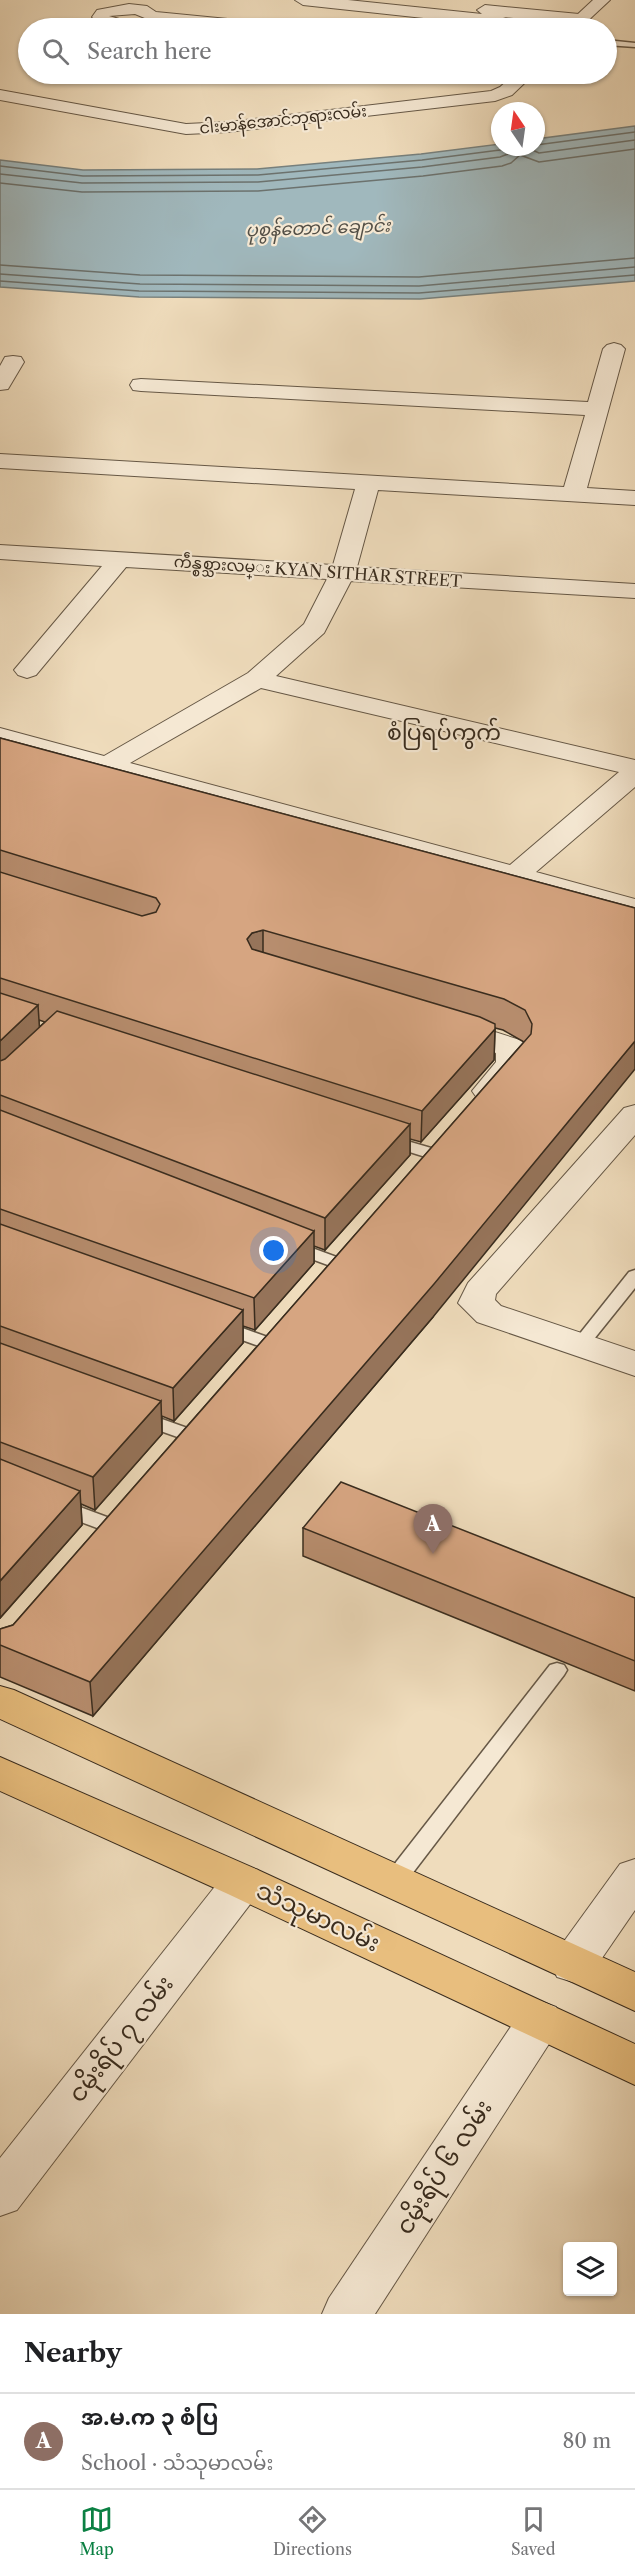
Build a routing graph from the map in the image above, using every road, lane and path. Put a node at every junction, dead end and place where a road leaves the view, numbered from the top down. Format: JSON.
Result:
{"nodes":[{"id":1,"x":303,"y":0,"type":"edge"},
{"id":2,"x":377,"y":0,"type":"edge"},
{"id":3,"x":602,"y":0,"type":"edge"},
{"id":4,"x":397,"y":1,"type":"edge"},
{"id":5,"x":289,"y":11,"type":"dead end"},
{"id":6,"x":101,"y":18,"type":"edge"},
{"id":7,"x":171,"y":18,"type":"edge"},
{"id":8,"x":473,"y":18,"type":"edge"},
{"id":9,"x":529,"y":18,"type":"edge"},
{"id":10,"x":582,"y":18,"type":"edge"},
{"id":11,"x":617,"y":43,"type":"edge"},
{"id":12,"x":635,"y":45,"type":"edge"},
{"id":13,"x":514,"y":84,"type":"edge"},
{"id":14,"x":0,"y":94,"type":"edge"},
{"id":15,"x":614,"y":349,"type":"dead end"},
{"id":16,"x":13,"y":362,"type":"dead end"},
{"id":17,"x":0,"y":384,"type":"edge"},
{"id":18,"x":141,"y":385,"type":"dead end"},
{"id":19,"x":597,"y":409,"type":"junction"},
{"id":20,"x":0,"y":461,"type":"edge"},
{"id":21,"x":369,"y":482,"type":"junction"},
{"id":22,"x":574,"y":494,"type":"junction"},
{"id":23,"x":635,"y":498,"type":"edge"},
{"id":24,"x":0,"y":552,"type":"edge"},
{"id":25,"x":121,"y":558,"type":"junction"},
{"id":26,"x":343,"y":572,"type":"junction"},
{"id":27,"x":635,"y":591,"type":"edge"},
{"id":28,"x":27,"y":670,"type":"dead end"},
{"id":29,"x":257,"y":679,"type":"junction"},
{"id":30,"x":0,"y":736,"type":"edge"},
{"id":31,"x":107,"y":765,"type":"junction"},
{"id":32,"x":635,"y":768,"type":"edge"},
{"id":33,"x":635,"y":773,"type":"edge"},
{"id":34,"x":515,"y":876,"type":"junction"},
{"id":35,"x":635,"y":908,"type":"edge"},
{"id":36,"x":423,"y":1019,"type":"edge"},
{"id":37,"x":635,"y":1115,"type":"edge"},
{"id":38,"x":375,"y":1136,"type":"edge"},
{"id":39,"x":441,"y":1144,"type":"joint"},
{"id":40,"x":282,"y":1242,"type":"edge"},
{"id":41,"x":347,"y":1250,"type":"joint"},
{"id":42,"x":635,"y":1276,"type":"edge"},
{"id":43,"x":313,"y":1290,"type":"edge"},
{"id":44,"x":290,"y":1316,"type":"edge"},
{"id":45,"x":212,"y":1323,"type":"edge"},
{"id":46,"x":580,"y":1345,"type":"junction"},
{"id":47,"x":256,"y":1355,"type":"joint"},
{"id":48,"x":635,"y":1364,"type":"edge"},
{"id":49,"x":120,"y":1410,"type":"edge"},
{"id":50,"x":197,"y":1422,"type":"joint"},
{"id":51,"x":162,"y":1462,"type":"edge"},
{"id":52,"x":131,"y":1498,"type":"edge"},
{"id":53,"x":43,"y":1500,"type":"edge"},
{"id":54,"x":108,"y":1525,"type":"junction"},
{"id":55,"x":85,"y":1551,"type":"edge"},
{"id":56,"x":557,"y":1670,"type":"dead end"},
{"id":57,"x":2,"y":1704,"type":"edge"},
{"id":58,"x":0,"y":1773,"type":"edge"},
{"id":59,"x":635,"y":1876,"type":"edge"},
{"id":60,"x":394,"y":1881,"type":"junction"},
{"id":61,"x":243,"y":1882,"type":"junction"},
{"id":62,"x":573,"y":1964,"type":"junction"},
{"id":63,"x":635,"y":1992,"type":"edge"},
{"id":64,"x":540,"y":2020,"type":"junction"},
{"id":65,"x":635,"y":2065,"type":"edge"},
{"id":66,"x":0,"y":2195,"type":"edge"},
{"id":67,"x":347,"y":2314,"type":"edge"}],
"edges":[{"from":1,"to":5,"type":"street"},
{"from":1,"to":8,"type":"street"},
{"from":2,"to":4,"type":"street"},
{"from":3,"to":10,"type":"street"},
{"from":4,"to":9,"type":"street"},
{"from":6,"to":7,"type":"street"},
{"from":11,"to":12,"type":"lane"},
{"from":13,"to":14,"type":"street","name":"ငါးမာန်အောင်ဘုရားလမ်း"},
{"from":15,"to":19,"type":"street"},
{"from":16,"to":17,"type":"street"},
{"from":18,"to":19,"type":"street"},
{"from":19,"to":22,"type":"street"},
{"from":20,"to":21,"type":"street"},
{"from":21,"to":22,"type":"street"},
{"from":21,"to":26,"type":"street"},
{"from":22,"to":23,"type":"street"},
{"from":24,"to":25,"type":"street","name":"ကဵန္စစ္သားလမ္း KYAN SITHAR STREET"},
{"from":25,"to":26,"type":"street","name":"ကဵန္စစ္သားလမ္း KYAN SITHAR STREET"},
{"from":25,"to":28,"type":"street"},
{"from":26,"to":27,"type":"street","name":"ကဵန္စစ္သားလမ္း KYAN SITHAR STREET"},
{"from":26,"to":29,"type":"street"},
{"from":29,"to":31,"type":"street"},
{"from":29,"to":32,"type":"street"},
{"from":30,"to":31,"type":"street"},
{"from":31,"to":34,"type":"street"},
{"from":33,"to":34,"type":"street"},
{"from":34,"to":35,"type":"street"},
{"from":36,"to":39,"type":"street"},
{"from":37,"to":46,"type":"street"},
{"from":38,"to":39,"type":"lane"},
{"from":40,"to":41,"type":"lane"},
{"from":41,"to":43,"type":"street"},
{"from":42,"to":46,"type":"lane"},
{"from":44,"to":47,"type":"street"},
{"from":45,"to":47,"type":"lane"},
{"from":46,"to":48,"type":"street"},
{"from":49,"to":50,"type":"lane"},
{"from":50,"to":51,"type":"street"},
{"from":52,"to":54,"type":"street"},
{"from":53,"to":54,"type":"lane"},
{"from":54,"to":55,"type":"street"},
{"from":56,"to":60,"type":"lane"},
{"from":57,"to":60,"type":"main road"},
{"from":58,"to":61,"type":"main road","name":"သံသုမာလမ်း"},
{"from":59,"to":62,"type":"street"},
{"from":60,"to":62,"type":"main road"},
{"from":61,"to":64,"type":"main road","name":"သံသုမာလမ်း"},
{"from":61,"to":66,"type":"street","name":"ငမိုးရိပ် ၇ လမ်း"},
{"from":62,"to":63,"type":"main road"},
{"from":64,"to":65,"type":"main road","name":"သံသုမာလမ်း"},
{"from":64,"to":67,"type":"street","name":"ငမိုးရိပ် ၆ လမ်း"}]}
